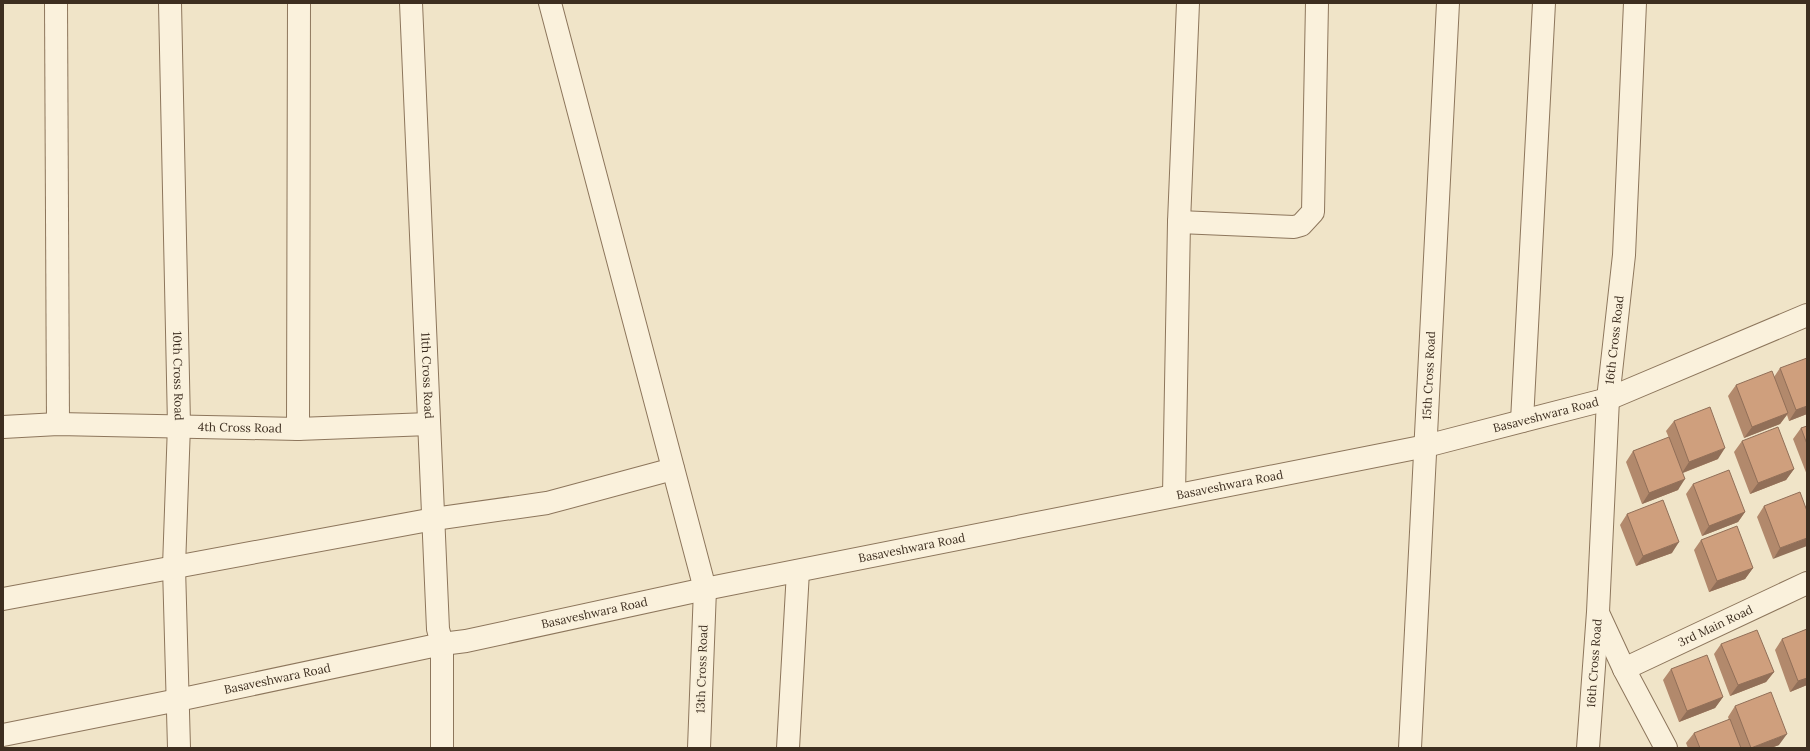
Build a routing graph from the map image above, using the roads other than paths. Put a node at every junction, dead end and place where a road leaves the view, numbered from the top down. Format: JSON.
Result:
{"nodes":[{"id":1,"x":56,"y":3,"type":"edge"},
{"id":2,"x":170,"y":3,"type":"edge"},
{"id":3,"x":299,"y":3,"type":"edge"},
{"id":4,"x":411,"y":3,"type":"edge"},
{"id":5,"x":550,"y":3,"type":"edge"},
{"id":6,"x":1188,"y":3,"type":"edge"},
{"id":7,"x":1317,"y":3,"type":"edge"},
{"id":8,"x":1448,"y":3,"type":"edge"},
{"id":9,"x":1544,"y":3,"type":"edge"},
{"id":10,"x":1635,"y":3,"type":"edge"},
{"id":11,"x":1179,"y":222,"type":"junction"},
{"id":12,"x":1807,"y":315,"type":"edge"},
{"id":13,"x":1608,"y":398,"type":"junction"},
{"id":14,"x":1522,"y":421,"type":"junction"},
{"id":15,"x":58,"y":424,"type":"junction"},
{"id":16,"x":429,"y":424,"type":"junction"},
{"id":17,"x":179,"y":425,"type":"junction"},
{"id":18,"x":3,"y":427,"type":"edge"},
{"id":19,"x":298,"y":429,"type":"junction"},
{"id":20,"x":1426,"y":446,"type":"junction"},
{"id":21,"x":673,"y":469,"type":"junction"},
{"id":22,"x":1174,"y":495,"type":"junction"},
{"id":23,"x":434,"y":519,"type":"junction"},
{"id":24,"x":174,"y":567,"type":"junction"},
{"id":25,"x":798,"y":571,"type":"junction"},
{"id":26,"x":1807,"y":583,"type":"edge"},
{"id":27,"x":705,"y":589,"type":"junction"},
{"id":28,"x":3,"y":599,"type":"edge"},
{"id":29,"x":1598,"y":612,"type":"junction"},
{"id":30,"x":442,"y":644,"type":"junction"},
{"id":31,"x":1624,"y":669,"type":"junction"},
{"id":32,"x":178,"y":700,"type":"junction"},
{"id":33,"x":3,"y":735,"type":"edge"},
{"id":34,"x":179,"y":748,"type":"edge"},
{"id":35,"x":442,"y":748,"type":"edge"},
{"id":36,"x":699,"y":748,"type":"edge"},
{"id":37,"x":788,"y":748,"type":"edge"},
{"id":38,"x":1410,"y":748,"type":"edge"},
{"id":39,"x":1588,"y":748,"type":"edge"},
{"id":40,"x":1666,"y":748,"type":"edge"}],
"edges":[{"from":1,"to":15,"type":"street"},
{"from":2,"to":17,"type":"street","name":"10th Cross Road"},
{"from":3,"to":19,"type":"street"},
{"from":4,"to":16,"type":"street","name":"11th Cross Road"},
{"from":5,"to":21,"type":"street","name":"13th Cross Road"},
{"from":6,"to":11,"type":"street"},
{"from":7,"to":11,"type":"street"},
{"from":8,"to":20,"type":"street","name":"15th Cross Road"},
{"from":9,"to":14,"type":"street"},
{"from":10,"to":13,"type":"street","name":"16th Cross Road"},
{"from":11,"to":22,"type":"street"},
{"from":12,"to":13,"type":"street","name":"Basaveshwara Road"},
{"from":13,"to":14,"type":"street","name":"Basaveshwara Road"},
{"from":13,"to":29,"type":"street","name":"16th Cross Road"},
{"from":14,"to":20,"type":"street","name":"Basaveshwara Road"},
{"from":15,"to":17,"type":"street","name":"4th Cross Road"},
{"from":15,"to":18,"type":"street","name":"4th Cross Road"},
{"from":16,"to":19,"type":"street","name":"4th Cross Road"},
{"from":16,"to":23,"type":"street","name":"11th Cross Road"},
{"from":17,"to":19,"type":"street","name":"4th Cross Road"},
{"from":17,"to":24,"type":"street","name":"10th Cross Road"},
{"from":20,"to":22,"type":"street","name":"Basaveshwara Road"},
{"from":20,"to":38,"type":"street","name":"15th Cross Road"},
{"from":21,"to":23,"type":"street"},
{"from":21,"to":27,"type":"street","name":"13th Cross Road"},
{"from":22,"to":25,"type":"street","name":"Basaveshwara Road"},
{"from":23,"to":24,"type":"street"},
{"from":23,"to":30,"type":"street","name":"11th Cross Road"},
{"from":24,"to":28,"type":"street"},
{"from":24,"to":32,"type":"street","name":"10th Cross Road"},
{"from":25,"to":27,"type":"street","name":"Basaveshwara Road"},
{"from":25,"to":37,"type":"street"},
{"from":26,"to":31,"type":"street","name":"3rd Main Road"},
{"from":27,"to":30,"type":"street","name":"Basaveshwara Road"},
{"from":27,"to":36,"type":"street","name":"13th Cross Road"},
{"from":29,"to":31,"type":"street"},
{"from":29,"to":39,"type":"street","name":"16th Cross Road"},
{"from":30,"to":32,"type":"street","name":"Basaveshwara Road"},
{"from":30,"to":35,"type":"street","name":"11th Cross Road"},
{"from":31,"to":40,"type":"street"},
{"from":32,"to":33,"type":"street","name":"Basaveshwara Road"},
{"from":32,"to":34,"type":"street","name":"10th Cross Road"}]}
